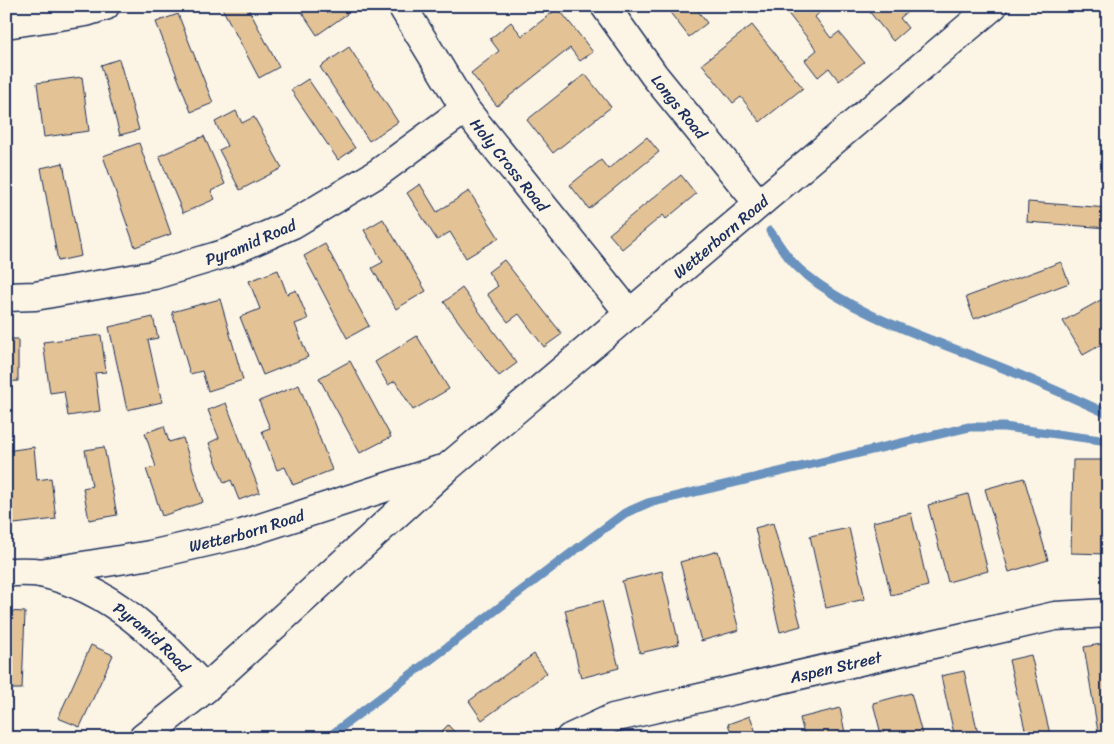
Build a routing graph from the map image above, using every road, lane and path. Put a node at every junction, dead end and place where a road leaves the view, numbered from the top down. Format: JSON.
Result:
{"nodes":[{"id":1,"x":105,"y":6,"type":"edge"},
{"id":2,"x":402,"y":6,"type":"edge"},
{"id":3,"x":605,"y":6,"type":"edge"},
{"id":4,"x":993,"y":6,"type":"edge"},
{"id":5,"x":6,"y":24,"type":"edge"},
{"id":6,"x":465,"y":109,"type":"junction"},
{"id":7,"x":758,"y":203,"type":"junction"},
{"id":8,"x":6,"y":297,"type":"edge"},
{"id":9,"x":630,"y":314,"type":"junction"},
{"id":10,"x":448,"y":467,"type":"junction"},
{"id":11,"x":6,"y":572,"type":"edge"},
{"id":12,"x":40,"y":572,"type":"junction"},
{"id":13,"x":1108,"y":613,"type":"edge"},
{"id":14,"x":205,"y":689,"type":"junction"},
{"id":15,"x":143,"y":738,"type":"edge"},
{"id":16,"x":570,"y":738,"type":"edge"}],
"edges":[{"from":1,"to":5,"type":"street"},
{"from":2,"to":6,"type":"street","name":"Holy Cross Road"},
{"from":3,"to":7,"type":"street","name":"Longs Road"},
{"from":4,"to":7,"type":"street","name":"Wetterborn Road"},
{"from":6,"to":8,"type":"street","name":"Pyramid Road"},
{"from":6,"to":9,"type":"street","name":"Holy Cross Road"},
{"from":7,"to":9,"type":"street","name":"Wetterborn Road"},
{"from":9,"to":10,"type":"street","name":"Wetterborn Road"},
{"from":10,"to":12,"type":"street","name":"Wetterborn Road"},
{"from":10,"to":14,"type":"street","name":"Wetterborn Road"},
{"from":11,"to":12,"type":"street","name":"Pyramid Road"},
{"from":12,"to":14,"type":"street","name":"Pyramid Road"},
{"from":13,"to":16,"type":"street","name":"Aspen Street"},
{"from":14,"to":15,"type":"street","name":"Wetterborn Road"}]}
